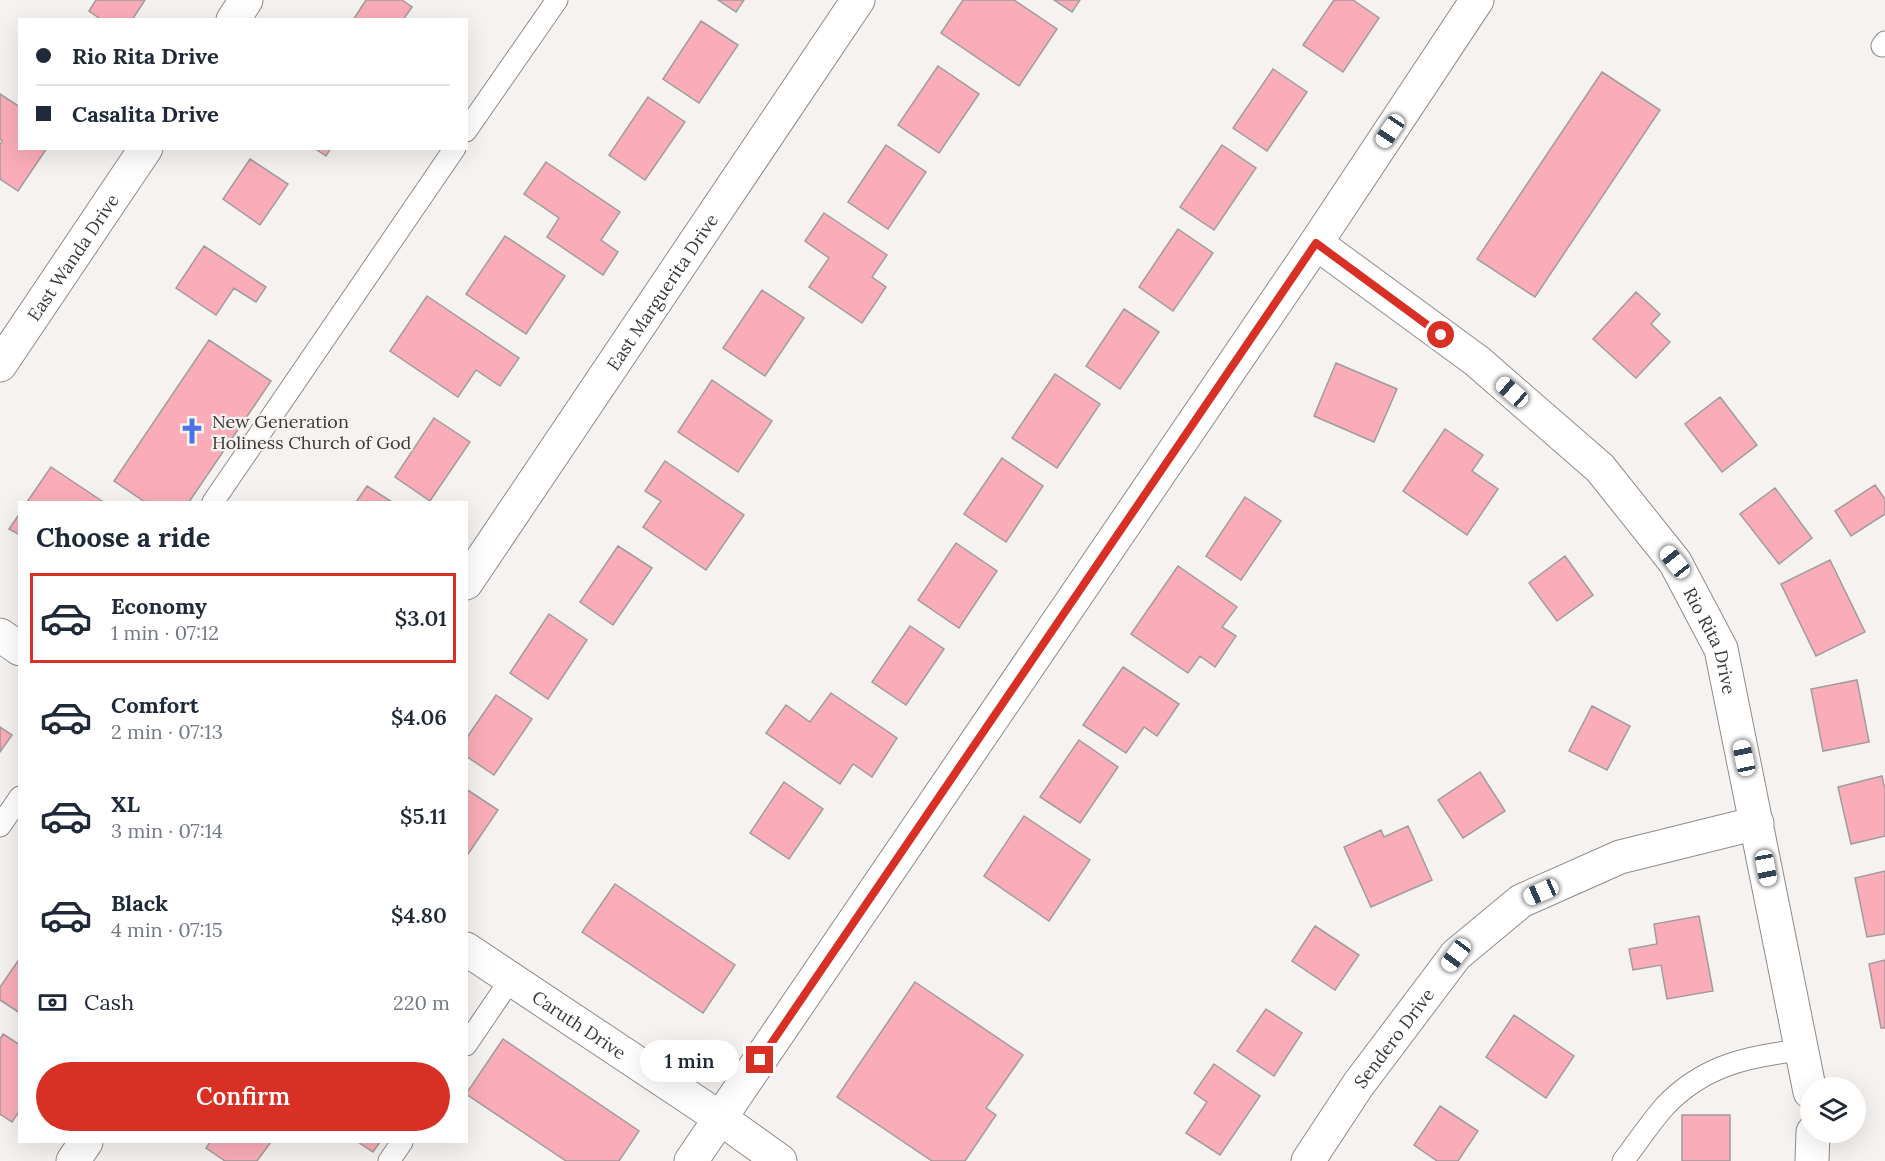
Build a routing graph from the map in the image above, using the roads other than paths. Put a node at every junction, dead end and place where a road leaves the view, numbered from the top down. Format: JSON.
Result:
{"nodes":[{"id":1,"x":246,"y":0,"type":"edge"},
{"id":2,"x":557,"y":0,"type":"edge"},
{"id":3,"x":858,"y":0,"type":"edge"},
{"id":4,"x":1477,"y":0,"type":"edge"},
{"id":5,"x":234,"y":18,"type":"edge"},
{"id":6,"x":468,"y":128,"type":"edge"},
{"id":7,"x":145,"y":150,"type":"edge"},
{"id":8,"x":454,"y":150,"type":"edge"},
{"id":9,"x":1316,"y":243,"type":"junction"},
{"id":10,"x":0,"y":365,"type":"edge"},
{"id":11,"x":214,"y":501,"type":"edge"},
{"id":12,"x":468,"y":580,"type":"edge"},
{"id":13,"x":0,"y":635,"type":"edge"},
{"id":14,"x":18,"y":647,"type":"edge"},
{"id":15,"x":18,"y":800,"type":"edge"},
{"id":16,"x":1757,"y":823,"type":"junction"},
{"id":17,"x":0,"y":826,"type":"edge"},
{"id":18,"x":468,"y":950,"type":"edge"},
{"id":19,"x":511,"y":979,"type":"junction"},
{"id":20,"x":468,"y":1043,"type":"edge"},
{"id":21,"x":1802,"y":1050,"type":"junction"},
{"id":22,"x":1807,"y":1077,"type":"edge"},
{"id":23,"x":720,"y":1118,"type":"junction"},
{"id":24,"x":85,"y":1143,"type":"edge"},
{"id":25,"x":401,"y":1143,"type":"edge"},
{"id":26,"x":1813,"y":1143,"type":"edge"},
{"id":27,"x":73,"y":1161,"type":"edge"},
{"id":28,"x":388,"y":1161,"type":"edge"},
{"id":29,"x":691,"y":1161,"type":"edge"},
{"id":30,"x":780,"y":1161,"type":"edge"},
{"id":31,"x":1308,"y":1161,"type":"edge"},
{"id":32,"x":1623,"y":1161,"type":"edge"},
{"id":33,"x":1812,"y":1161,"type":"edge"}],
"edges":[{"from":1,"to":5,"type":"street"},
{"from":2,"to":6,"type":"lane"},
{"from":3,"to":12,"type":"street","name":"East Marguerita Drive"},
{"from":4,"to":9,"type":"street"},
{"from":7,"to":10,"type":"street","name":"East Wanda Drive"},
{"from":8,"to":11,"type":"lane"},
{"from":9,"to":16,"type":"street","name":"Rio Rita Drive"},
{"from":9,"to":23,"type":"street"},
{"from":13,"to":14,"type":"street"},
{"from":15,"to":17,"type":"lane"},
{"from":16,"to":21,"type":"street","name":"Rio Rita Drive"},
{"from":16,"to":31,"type":"street","name":"Sendero Drive"},
{"from":18,"to":19,"type":"street","name":"Caruth Drive"},
{"from":19,"to":20,"type":"lane"},
{"from":19,"to":23,"type":"street","name":"Caruth Drive"},
{"from":21,"to":22,"type":"street","name":"Rio Rita Drive"},
{"from":21,"to":32,"type":"lane"},
{"from":23,"to":29,"type":"street"},
{"from":23,"to":30,"type":"street","name":"Caruth Drive"},
{"from":24,"to":27,"type":"street"},
{"from":25,"to":28,"type":"lane"},
{"from":26,"to":33,"type":"street"}]}
